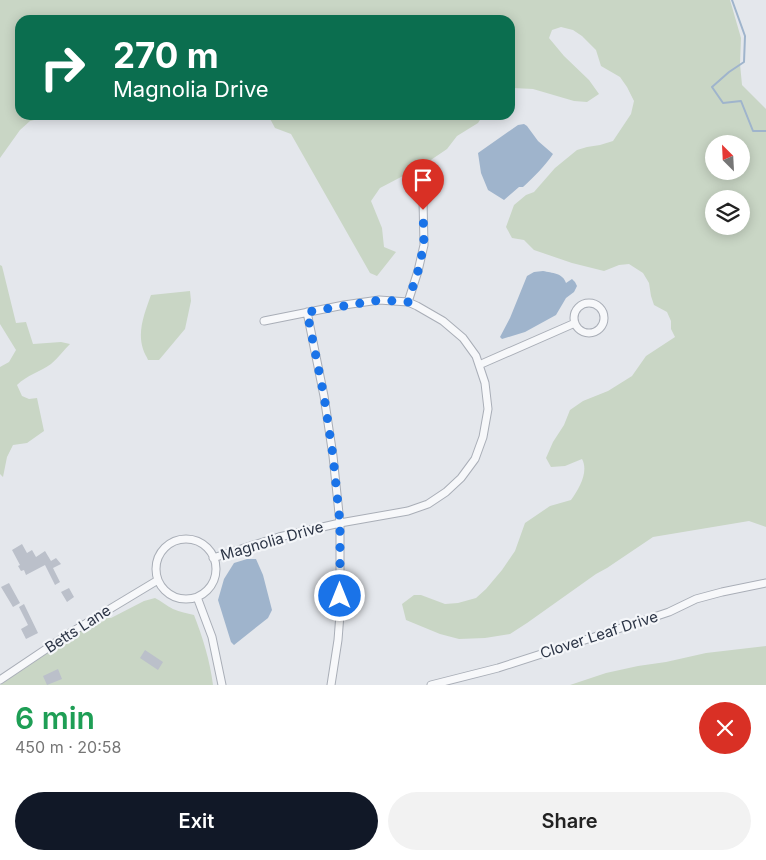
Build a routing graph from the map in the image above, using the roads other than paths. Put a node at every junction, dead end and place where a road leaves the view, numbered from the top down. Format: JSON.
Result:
{"nodes":[{"id":1,"x":423,"y":200,"type":"dead end"},
{"id":2,"x":408,"y":302,"type":"junction"},
{"id":3,"x":307,"y":312,"type":"junction"},
{"id":4,"x":264,"y":321,"type":"dead end"},
{"id":5,"x":575,"y":323,"type":"junction"},
{"id":6,"x":479,"y":365,"type":"junction"},
{"id":7,"x":340,"y":523,"type":"junction"},
{"id":8,"x":213,"y":558,"type":"junction"},
{"id":9,"x":158,"y":580,"type":"junction"},
{"id":10,"x":766,"y":583,"type":"edge"},
{"id":11,"x":197,"y":597,"type":"junction"},
{"id":12,"x":0,"y":680,"type":"edge"},
{"id":13,"x":222,"y":685,"type":"edge"},
{"id":14,"x":331,"y":685,"type":"edge"},
{"id":15,"x":431,"y":685,"type":"edge"}],
"edges":[{"from":1,"to":2,"type":"street"},
{"from":2,"to":3,"type":"street","name":"Magnolia Drive"},
{"from":2,"to":6,"type":"street","name":"Magnolia Drive"},
{"from":3,"to":4,"type":"street","name":"Magnolia Drive"},
{"from":3,"to":7,"type":"street"},
{"from":5,"to":5,"type":"street"},
{"from":5,"to":6,"type":"street"},
{"from":6,"to":7,"type":"street","name":"Magnolia Drive"},
{"from":7,"to":8,"type":"street","name":"Magnolia Drive"},
{"from":7,"to":14,"type":"street"},
{"from":8,"to":9,"type":"street"},
{"from":8,"to":11,"type":"street"},
{"from":9,"to":11,"type":"street"},
{"from":9,"to":12,"type":"street","name":"Betts Lane"},
{"from":10,"to":15,"type":"street","name":"Clover Leaf Drive"},
{"from":11,"to":13,"type":"street"}]}
